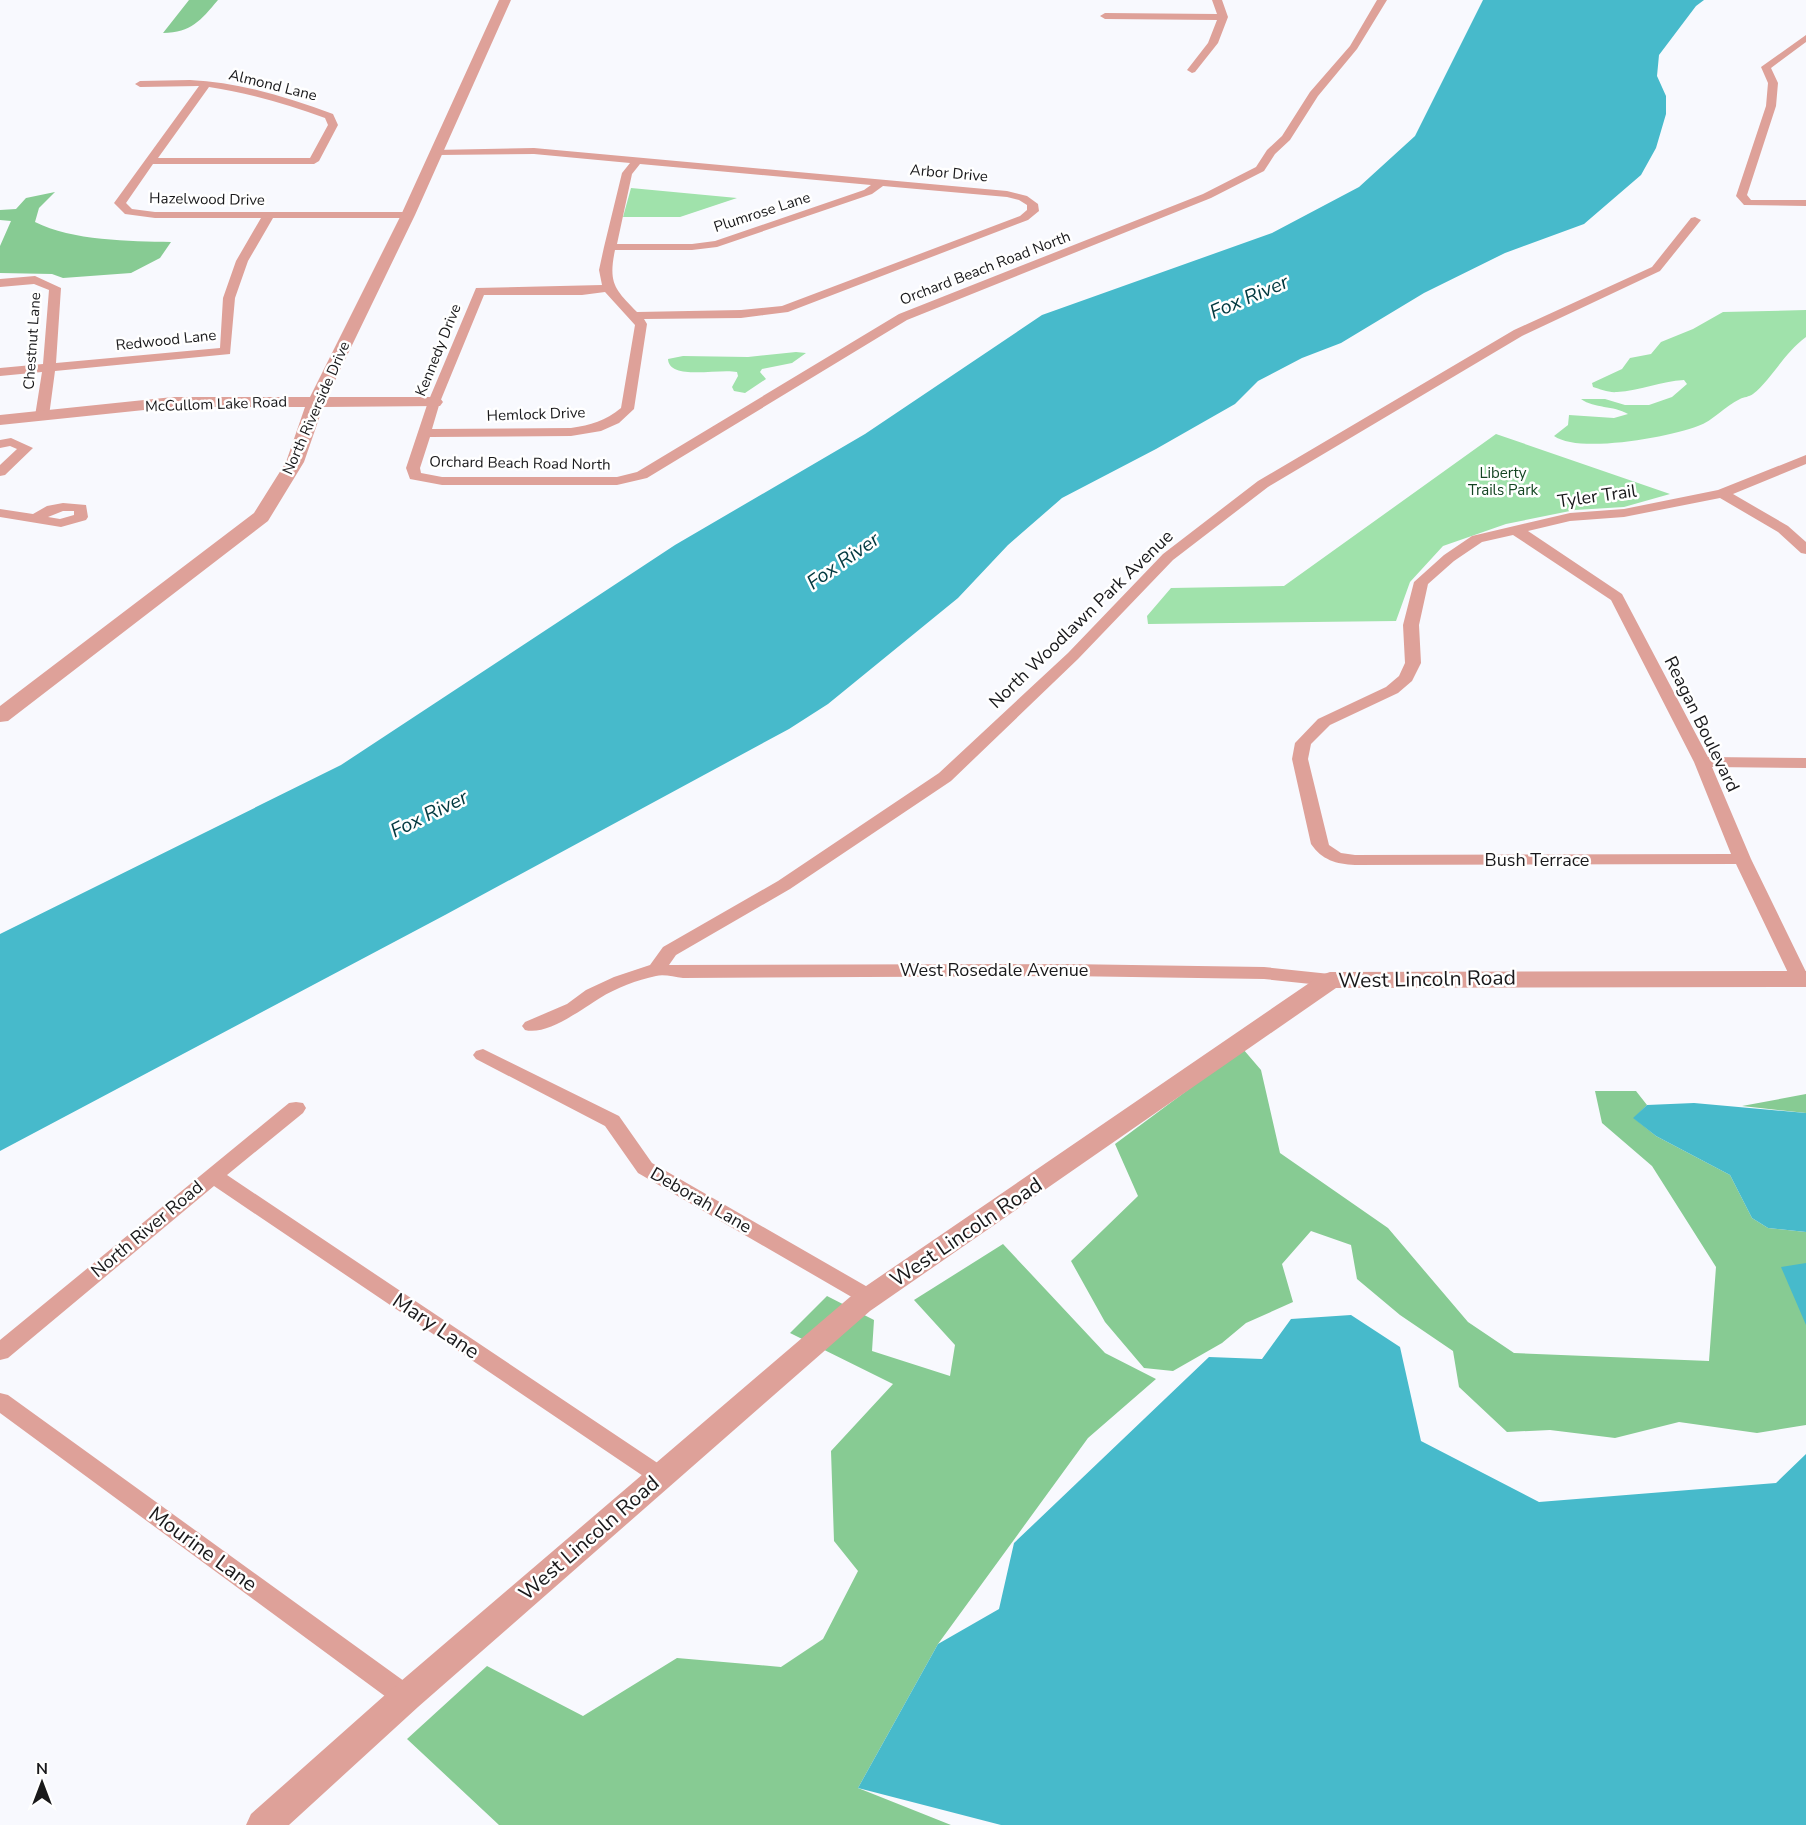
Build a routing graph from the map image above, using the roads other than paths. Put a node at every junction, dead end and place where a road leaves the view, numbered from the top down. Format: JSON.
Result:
{"nodes":[{"id":1,"x":504,"y":0,"type":"edge"},
{"id":2,"x":1217,"y":0,"type":"edge"},
{"id":3,"x":1382,"y":0,"type":"edge"},
{"id":4,"x":1105,"y":16,"type":"dead end"},
{"id":5,"x":1223,"y":17,"type":"junction"},
{"id":6,"x":1806,"y":38,"type":"edge"},
{"id":7,"x":1192,"y":70,"type":"dead end"},
{"id":8,"x":140,"y":84,"type":"dead end"},
{"id":9,"x":206,"y":84,"type":"junction"},
{"id":10,"x":438,"y":152,"type":"junction"},
{"id":11,"x":636,"y":160,"type":"junction"},
{"id":12,"x":151,"y":161,"type":"junction"},
{"id":13,"x":882,"y":182,"type":"junction"},
{"id":14,"x":1806,"y":203,"type":"edge"},
{"id":15,"x":269,"y":215,"type":"junction"},
{"id":16,"x":408,"y":215,"type":"junction"},
{"id":17,"x":1695,"y":220,"type":"dead end"},
{"id":18,"x":610,"y":247,"type":"junction"},
{"id":19,"x":0,"y":283,"type":"edge"},
{"id":20,"x":608,"y":288,"type":"junction"},
{"id":21,"x":634,"y":316,"type":"junction"},
{"id":22,"x":49,"y":369,"type":"junction"},
{"id":23,"x":0,"y":372,"type":"edge"},
{"id":24,"x":316,"y":402,"type":"junction"},
{"id":25,"x":434,"y":402,"type":"junction"},
{"id":26,"x":42,"y":416,"type":"junction"},
{"id":27,"x":0,"y":420,"type":"edge"},
{"id":28,"x":424,"y":433,"type":"junction"},
{"id":29,"x":0,"y":444,"type":"edge"},
{"id":30,"x":1806,"y":459,"type":"edge"},
{"id":31,"x":0,"y":472,"type":"edge"},
{"id":32,"x":415,"y":476,"type":"joint"},
{"id":33,"x":1722,"y":493,"type":"junction"},
{"id":34,"x":0,"y":513,"type":"edge"},
{"id":35,"x":35,"y":519,"type":"dead end"},
{"id":36,"x":1516,"y":530,"type":"junction"},
{"id":37,"x":1806,"y":550,"type":"edge"},
{"id":38,"x":0,"y":716,"type":"edge"},
{"id":39,"x":1702,"y":762,"type":"junction"},
{"id":40,"x":1806,"y":764,"type":"edge"},
{"id":41,"x":1332,"y":855,"type":"joint"},
{"id":42,"x":1742,"y":859,"type":"junction"},
{"id":43,"x":657,"y":969,"type":"junction"},
{"id":44,"x":1803,"y":979,"type":"edge"},
{"id":45,"x":1330,"y":980,"type":"junction"},
{"id":46,"x":532,"y":1026,"type":"dead end"},
{"id":47,"x":483,"y":1055,"type":"dead end"},
{"id":48,"x":296,"y":1108,"type":"dead end"},
{"id":49,"x":212,"y":1175,"type":"junction"},
{"id":50,"x":870,"y":1298,"type":"junction"},
{"id":51,"x":0,"y":1352,"type":"edge"},
{"id":52,"x":0,"y":1401,"type":"edge"},
{"id":53,"x":660,"y":1476,"type":"junction"},
{"id":54,"x":406,"y":1697,"type":"junction"},
{"id":55,"x":264,"y":1825,"type":"edge"}],
"edges":[{"from":1,"to":10,"type":"street","name":"North Riverside Drive"},
{"from":2,"to":5,"type":"street"},
{"from":3,"to":32,"type":"street","name":"Orchard Beach Road North"},
{"from":4,"to":5,"type":"street"},
{"from":5,"to":7,"type":"street"},
{"from":6,"to":14,"type":"street"},
{"from":8,"to":9,"type":"street","name":"Almond Lane"},
{"from":9,"to":12,"type":"street","name":"Hazelwood Drive"},
{"from":9,"to":12,"type":"street","name":"Almond Lane"},
{"from":10,"to":11,"type":"street","name":"Arbor Drive"},
{"from":10,"to":16,"type":"street","name":"North Riverside Drive"},
{"from":11,"to":13,"type":"street","name":"Arbor Drive"},
{"from":11,"to":18,"type":"street"},
{"from":12,"to":15,"type":"street","name":"Hazelwood Drive"},
{"from":13,"to":18,"type":"street","name":"Plumrose Lane"},
{"from":13,"to":21,"type":"street","name":"Arbor Drive"},
{"from":15,"to":16,"type":"street","name":"Hazelwood Drive"},
{"from":15,"to":22,"type":"street","name":"Redwood Lane"},
{"from":16,"to":24,"type":"street","name":"North Riverside Drive"},
{"from":17,"to":43,"type":"street","name":"North Woodlawn Park Avenue"},
{"from":18,"to":20,"type":"street"},
{"from":19,"to":22,"type":"street","name":"Chestnut Lane"},
{"from":20,"to":21,"type":"street"},
{"from":20,"to":25,"type":"street","name":"Kennedy Drive"},
{"from":21,"to":28,"type":"street","name":"Hemlock Drive"},
{"from":22,"to":23,"type":"street","name":"Redwood Lane"},
{"from":22,"to":26,"type":"street","name":"Chestnut Lane"},
{"from":24,"to":25,"type":"street","name":"McCullom Lake Road"},
{"from":24,"to":26,"type":"street","name":"McCullom Lake Road"},
{"from":24,"to":38,"type":"street","name":"North Riverside Drive"},
{"from":25,"to":28,"type":"street","name":"Kennedy Drive"},
{"from":26,"to":27,"type":"street","name":"McCullom Lake Road"},
{"from":28,"to":32,"type":"street","name":"Kennedy Drive"},
{"from":29,"to":31,"type":"street"},
{"from":30,"to":33,"type":"street","name":"Tyler Trail"},
{"from":33,"to":36,"type":"street","name":"Tyler Trail"},
{"from":33,"to":37,"type":"street"},
{"from":34,"to":35,"type":"street"},
{"from":36,"to":39,"type":"street","name":"Reagan Boulevard"},
{"from":36,"to":41,"type":"street","name":"Tyler Trail"},
{"from":39,"to":40,"type":"street"},
{"from":39,"to":42,"type":"street","name":"Reagan Boulevard"},
{"from":41,"to":42,"type":"street","name":"Bush Terrace"},
{"from":42,"to":44,"type":"street","name":"Reagan Boulevard"},
{"from":43,"to":45,"type":"street","name":"West Rosedale Avenue"},
{"from":43,"to":46,"type":"street"},
{"from":44,"to":45,"type":"street","name":"West Lincoln Road"},
{"from":45,"to":50,"type":"street","name":"West Lincoln Road"},
{"from":47,"to":50,"type":"street","name":"Deborah Lane"},
{"from":48,"to":49,"type":"street","name":"North River Road"},
{"from":49,"to":51,"type":"street","name":"North River Road"},
{"from":49,"to":53,"type":"street","name":"Mary Lane"},
{"from":50,"to":53,"type":"street","name":"West Lincoln Road"},
{"from":52,"to":54,"type":"street","name":"Mourine Lane"},
{"from":53,"to":54,"type":"street","name":"West Lincoln Road"},
{"from":54,"to":55,"type":"street","name":"West Lincoln Road"}]}
